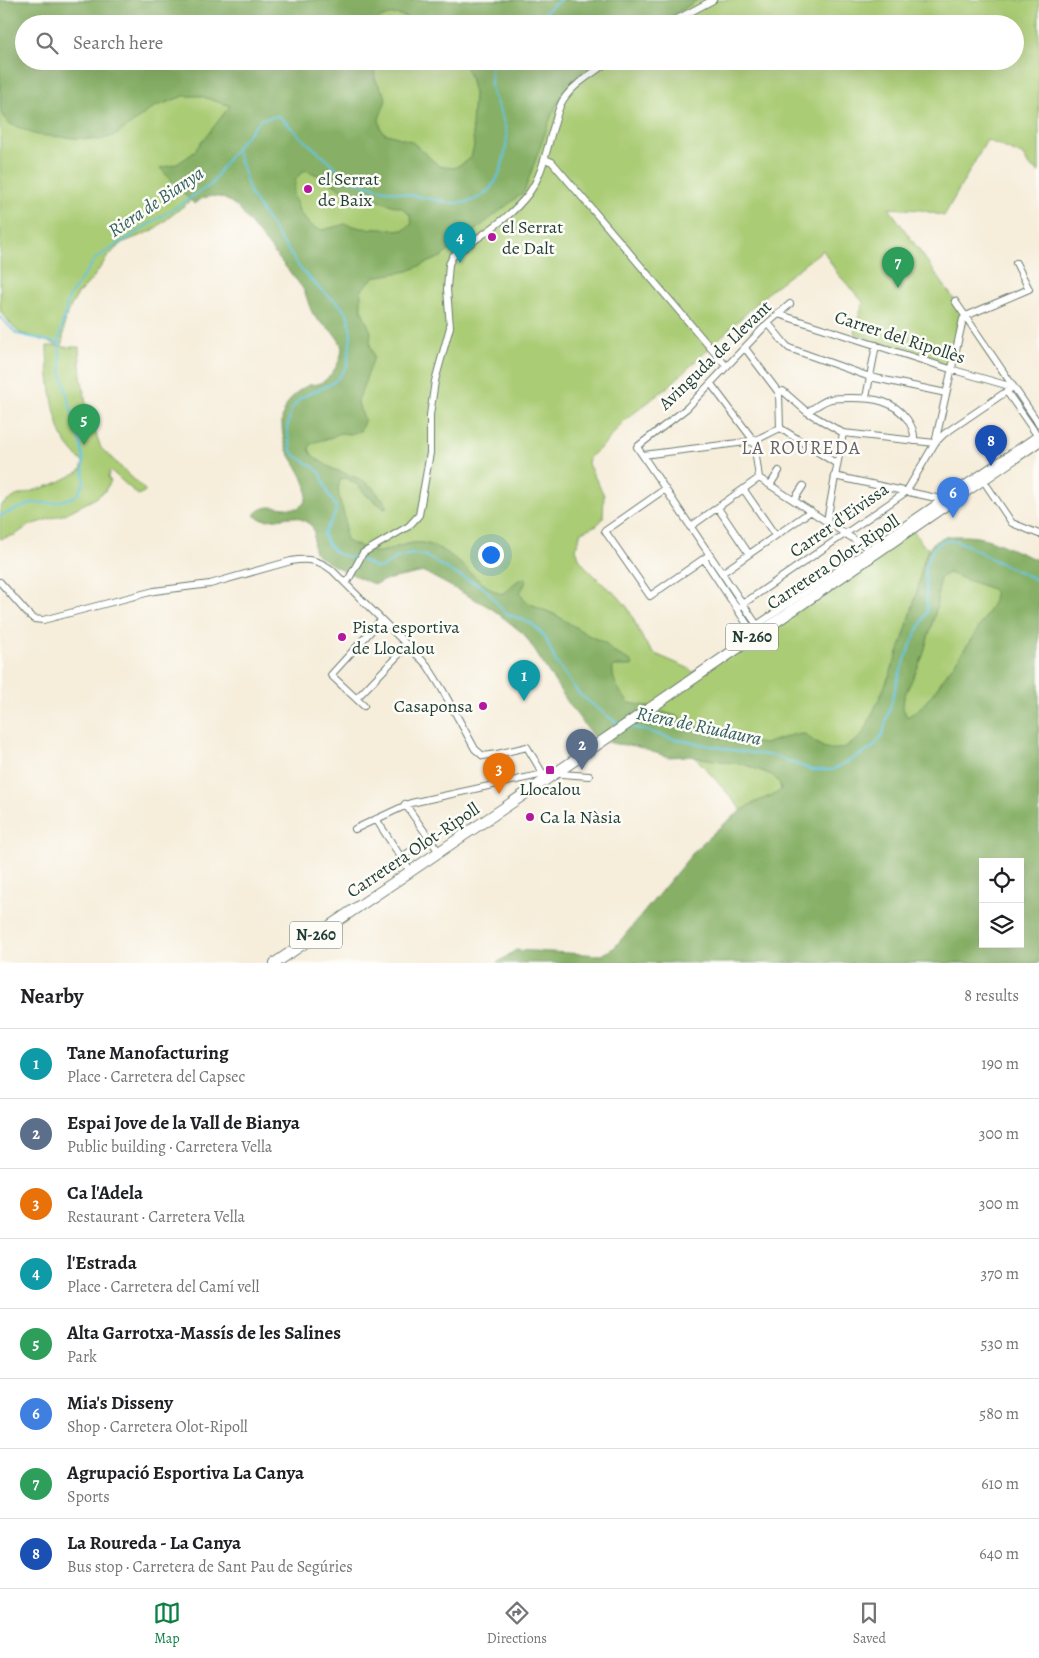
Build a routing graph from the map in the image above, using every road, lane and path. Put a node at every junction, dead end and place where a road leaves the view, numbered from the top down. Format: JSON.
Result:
{"nodes":[{"id":1,"x":713,"y":0,"type":"edge"},
{"id":2,"x":685,"y":15,"type":"edge"},
{"id":3,"x":596,"y":70,"type":"edge"},
{"id":4,"x":545,"y":159,"type":"junction"},
{"id":5,"x":1016,"y":263,"type":"dead end"},
{"id":6,"x":955,"y":301,"type":"dead end"},
{"id":7,"x":790,"y":304,"type":"dead end"},
{"id":8,"x":778,"y":314,"type":"junction"},
{"id":9,"x":966,"y":316,"type":"junction"},
{"id":10,"x":768,"y":323,"type":"junction"},
{"id":11,"x":876,"y":345,"type":"junction"},
{"id":12,"x":745,"y":348,"type":"junction"},
{"id":13,"x":726,"y":366,"type":"junction"},
{"id":14,"x":950,"y":369,"type":"junction"},
{"id":15,"x":870,"y":377,"type":"junction"},
{"id":16,"x":711,"y":384,"type":"junction"},
{"id":17,"x":1013,"y":387,"type":"junction"},
{"id":18,"x":1007,"y":392,"type":"junction"},
{"id":19,"x":946,"y":393,"type":"junction"},
{"id":20,"x":779,"y":394,"type":"junction"},
{"id":21,"x":866,"y":398,"type":"junction"},
{"id":22,"x":807,"y":412,"type":"junction"},
{"id":23,"x":1039,"y":424,"type":"edge"},
{"id":24,"x":780,"y":428,"type":"junction"},
{"id":25,"x":843,"y":433,"type":"junction"},
{"id":26,"x":1038,"y":437,"type":"edge"},
{"id":27,"x":754,"y":441,"type":"junction"},
{"id":28,"x":914,"y":441,"type":"junction"},
{"id":29,"x":935,"y":443,"type":"junction"},
{"id":30,"x":642,"y":455,"type":"junction"},
{"id":31,"x":837,"y":464,"type":"junction"},
{"id":32,"x":779,"y":471,"type":"dead end"},
{"id":33,"x":834,"y":476,"type":"junction"},
{"id":34,"x":759,"y":478,"type":"junction"},
{"id":35,"x":983,"y":480,"type":"junction"},
{"id":36,"x":770,"y":485,"type":"junction"},
{"id":37,"x":803,"y":486,"type":"dead end"},
{"id":38,"x":665,"y":489,"type":"junction"},
{"id":39,"x":744,"y":490,"type":"junction"},
{"id":40,"x":906,"y":492,"type":"junction"},
{"id":41,"x":794,"y":500,"type":"junction"},
{"id":42,"x":941,"y":500,"type":"junction"},
{"id":43,"x":718,"y":508,"type":"junction"},
{"id":44,"x":811,"y":511,"type":"junction"},
{"id":45,"x":827,"y":521,"type":"junction"},
{"id":46,"x":690,"y":527,"type":"junction"},
{"id":47,"x":847,"y":534,"type":"junction"},
{"id":48,"x":1039,"y":534,"type":"edge"},
{"id":49,"x":775,"y":536,"type":"junction"},
{"id":50,"x":869,"y":549,"type":"junction"},
{"id":51,"x":749,"y":554,"type":"junction"},
{"id":52,"x":706,"y":557,"type":"junction"},
{"id":53,"x":722,"y":573,"type":"junction"},
{"id":54,"x":0,"y":582,"type":"edge"},
{"id":55,"x":346,"y":584,"type":"junction"},
{"id":56,"x":740,"y":606,"type":"junction"},
{"id":57,"x":381,"y":620,"type":"junction"},
{"id":58,"x":753,"y":629,"type":"junction"},
{"id":59,"x":407,"y":646,"type":"junction"},
{"id":60,"x":357,"y":698,"type":"junction"},
{"id":61,"x":364,"y":706,"type":"dead end"},
{"id":62,"x":555,"y":773,"type":"junction"},
{"id":63,"x":589,"y":776,"type":"dead end"},
{"id":64,"x":544,"y":777,"type":"junction"},
{"id":65,"x":406,"y":804,"type":"junction"},
{"id":66,"x":376,"y":820,"type":"junction"},
{"id":67,"x":355,"y":829,"type":"dead end"},
{"id":68,"x":430,"y":838,"type":"junction"},
{"id":69,"x":439,"y":852,"type":"junction"},
{"id":70,"x":402,"y":857,"type":"junction"},
{"id":71,"x":410,"y":871,"type":"junction"},
{"id":72,"x":275,"y":963,"type":"edge"}],
"edges":[{"from":1,"to":2,"type":"street"},
{"from":3,"to":4,"type":"street"},
{"from":4,"to":13,"type":"street"},
{"from":4,"to":55,"type":"street"},
{"from":5,"to":9,"type":"street"},
{"from":6,"to":9,"type":"street"},
{"from":7,"to":8,"type":"street","name":"Avinguda de Llevant"},
{"from":8,"to":10,"type":"street","name":"Avinguda de Llevant"},
{"from":8,"to":11,"type":"street","name":"Carrer del Ripollès"},
{"from":9,"to":14,"type":"street"},
{"from":9,"to":17,"type":"street"},
{"from":10,"to":12,"type":"street","name":"Avinguda de Llevant"},
{"from":10,"to":15,"type":"street"},
{"from":11,"to":14,"type":"street","name":"Carrer del Ripollès"},
{"from":11,"to":15,"type":"street"},
{"from":12,"to":13,"type":"street","name":"Avinguda de Llevant"},
{"from":12,"to":20,"type":"street"},
{"from":13,"to":16,"type":"street","name":"Avinguda de Llevant"},
{"from":14,"to":17,"type":"street","name":"Carrer del Ripollès"},
{"from":14,"to":19,"type":"street"},
{"from":15,"to":19,"type":"street"},
{"from":15,"to":21,"type":"street"},
{"from":16,"to":27,"type":"street"},
{"from":16,"to":30,"type":"street","name":"Avinguda de Llevant"},
{"from":17,"to":18,"type":"street","name":"Carrer d'Eivissa"},
{"from":17,"to":23,"type":"street"},
{"from":18,"to":26,"type":"street"},
{"from":18,"to":29,"type":"street","name":"Carrer d'Eivissa"},
{"from":19,"to":29,"type":"street"},
{"from":20,"to":22,"type":"street"},
{"from":20,"to":24,"type":"street"},
{"from":21,"to":22,"type":"street"},
{"from":21,"to":28,"type":"street"},
{"from":22,"to":25,"type":"street"},
{"from":24,"to":27,"type":"street"},
{"from":24,"to":31,"type":"street"},
{"from":25,"to":28,"type":"street"},
{"from":25,"to":31,"type":"street"},
{"from":26,"to":35,"type":"main road","name":"Carretera Olot-Ripoll","number":"N-260"},
{"from":26,"to":42,"type":"street"},
{"from":27,"to":30,"type":"street"},
{"from":27,"to":34,"type":"street"},
{"from":28,"to":29,"type":"street"},
{"from":29,"to":40,"type":"street","name":"Carrer d'Eivissa"},
{"from":30,"to":38,"type":"street"},
{"from":31,"to":33,"type":"street"},
{"from":32,"to":36,"type":"street"},
{"from":33,"to":40,"type":"street"},
{"from":33,"to":45,"type":"street"},
{"from":34,"to":36,"type":"street"},
{"from":34,"to":39,"type":"street"},
{"from":35,"to":48,"type":"street"},
{"from":35,"to":58,"type":"main road","name":"Carretera Olot-Ripoll","number":"N-260"},
{"from":36,"to":41,"type":"street"},
{"from":37,"to":41,"type":"street"},
{"from":38,"to":46,"type":"street"},
{"from":38,"to":52,"type":"street"},
{"from":39,"to":43,"type":"street"},
{"from":39,"to":49,"type":"street"},
{"from":40,"to":42,"type":"street"},
{"from":40,"to":47,"type":"street","name":"Carrer d'Eivissa"},
{"from":41,"to":44,"type":"street"},
{"from":42,"to":50,"type":"street"},
{"from":43,"to":46,"type":"street"},
{"from":43,"to":51,"type":"street"},
{"from":44,"to":45,"type":"street"},
{"from":44,"to":49,"type":"street"},
{"from":45,"to":47,"type":"street"},
{"from":46,"to":52,"type":"street"},
{"from":47,"to":50,"type":"street"},
{"from":47,"to":56,"type":"street","name":"Carrer d'Eivissa"},
{"from":49,"to":51,"type":"street"},
{"from":50,"to":58,"type":"street"},
{"from":51,"to":53,"type":"street"},
{"from":52,"to":53,"type":"street"},
{"from":52,"to":56,"type":"street"},
{"from":53,"to":56,"type":"street"},
{"from":54,"to":55,"type":"street"},
{"from":55,"to":57,"type":"street"},
{"from":56,"to":58,"type":"street"},
{"from":57,"to":59,"type":"street"},
{"from":57,"to":60,"type":"street"},
{"from":58,"to":62,"type":"main road","name":"Carretera Olot-Ripoll","number":"N-260"},
{"from":59,"to":60,"type":"street"},
{"from":59,"to":64,"type":"street"},
{"from":60,"to":61,"type":"street"},
{"from":62,"to":63,"type":"street"},
{"from":62,"to":64,"type":"main road","name":"Carretera Olot-Ripoll","number":"N-260"},
{"from":64,"to":65,"type":"street"},
{"from":64,"to":69,"type":"main road","name":"Carretera Olot-Ripoll","number":"N-260"},
{"from":65,"to":66,"type":"street"},
{"from":65,"to":68,"type":"street"},
{"from":66,"to":67,"type":"street"},
{"from":66,"to":70,"type":"street"},
{"from":68,"to":69,"type":"street"},
{"from":68,"to":70,"type":"street"},
{"from":69,"to":71,"type":"main road","name":"Carretera Olot-Ripoll","number":"N-260"},
{"from":70,"to":71,"type":"street"},
{"from":71,"to":72,"type":"main road","name":"Carretera Olot-Ripoll","number":"N-260"}]}
